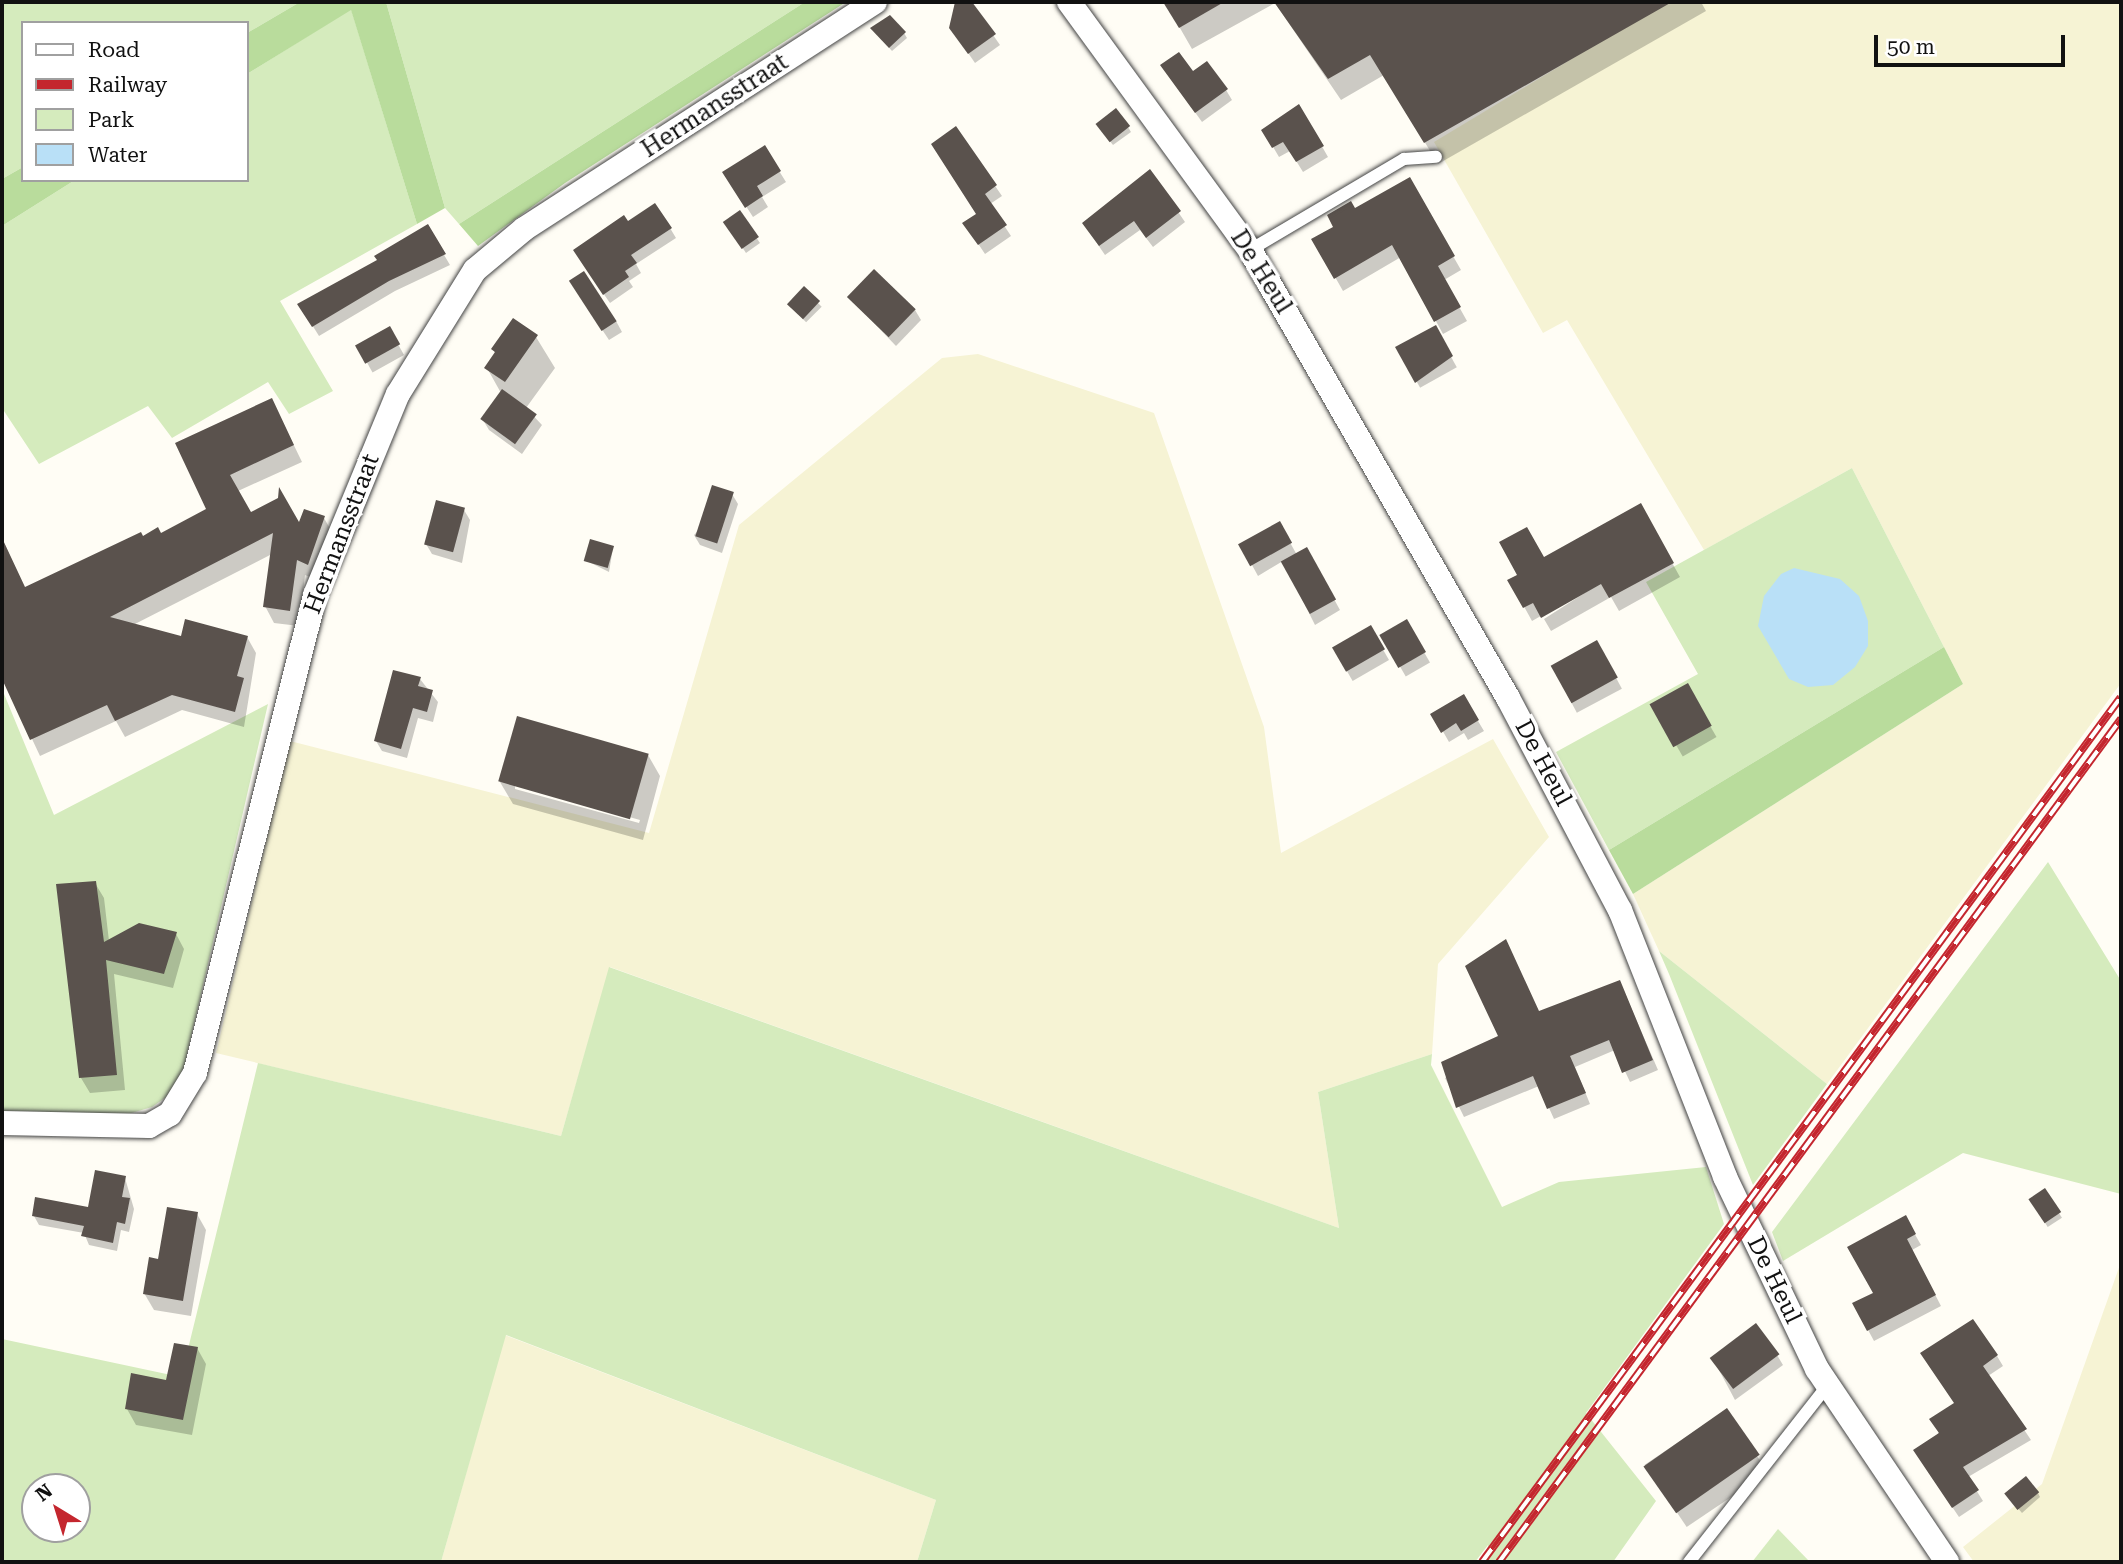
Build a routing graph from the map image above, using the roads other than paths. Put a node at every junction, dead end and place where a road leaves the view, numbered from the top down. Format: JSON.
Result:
{"nodes":[{"id":1,"x":875,"y":2,"type":"edge"},
{"id":2,"x":1069,"y":2,"type":"edge"},
{"id":3,"x":1436,"y":157,"type":"dead end"},
{"id":4,"x":1250,"y":250,"type":"junction"},
{"id":5,"x":2,"y":1123,"type":"edge"},
{"id":6,"x":1828,"y":1385,"type":"junction"},
{"id":7,"x":1689,"y":1562,"type":"edge"},
{"id":8,"x":1947,"y":1562,"type":"edge"}],
"edges":[{"from":1,"to":5,"type":"street","name":"Hermansstraat"},
{"from":2,"to":4,"type":"street","name":"De Heul"},
{"from":3,"to":4,"type":"lane"},
{"from":4,"to":6,"type":"street","name":"De Heul"},
{"from":6,"to":7,"type":"lane"},
{"from":6,"to":8,"type":"street","name":"De Heul"}]}
